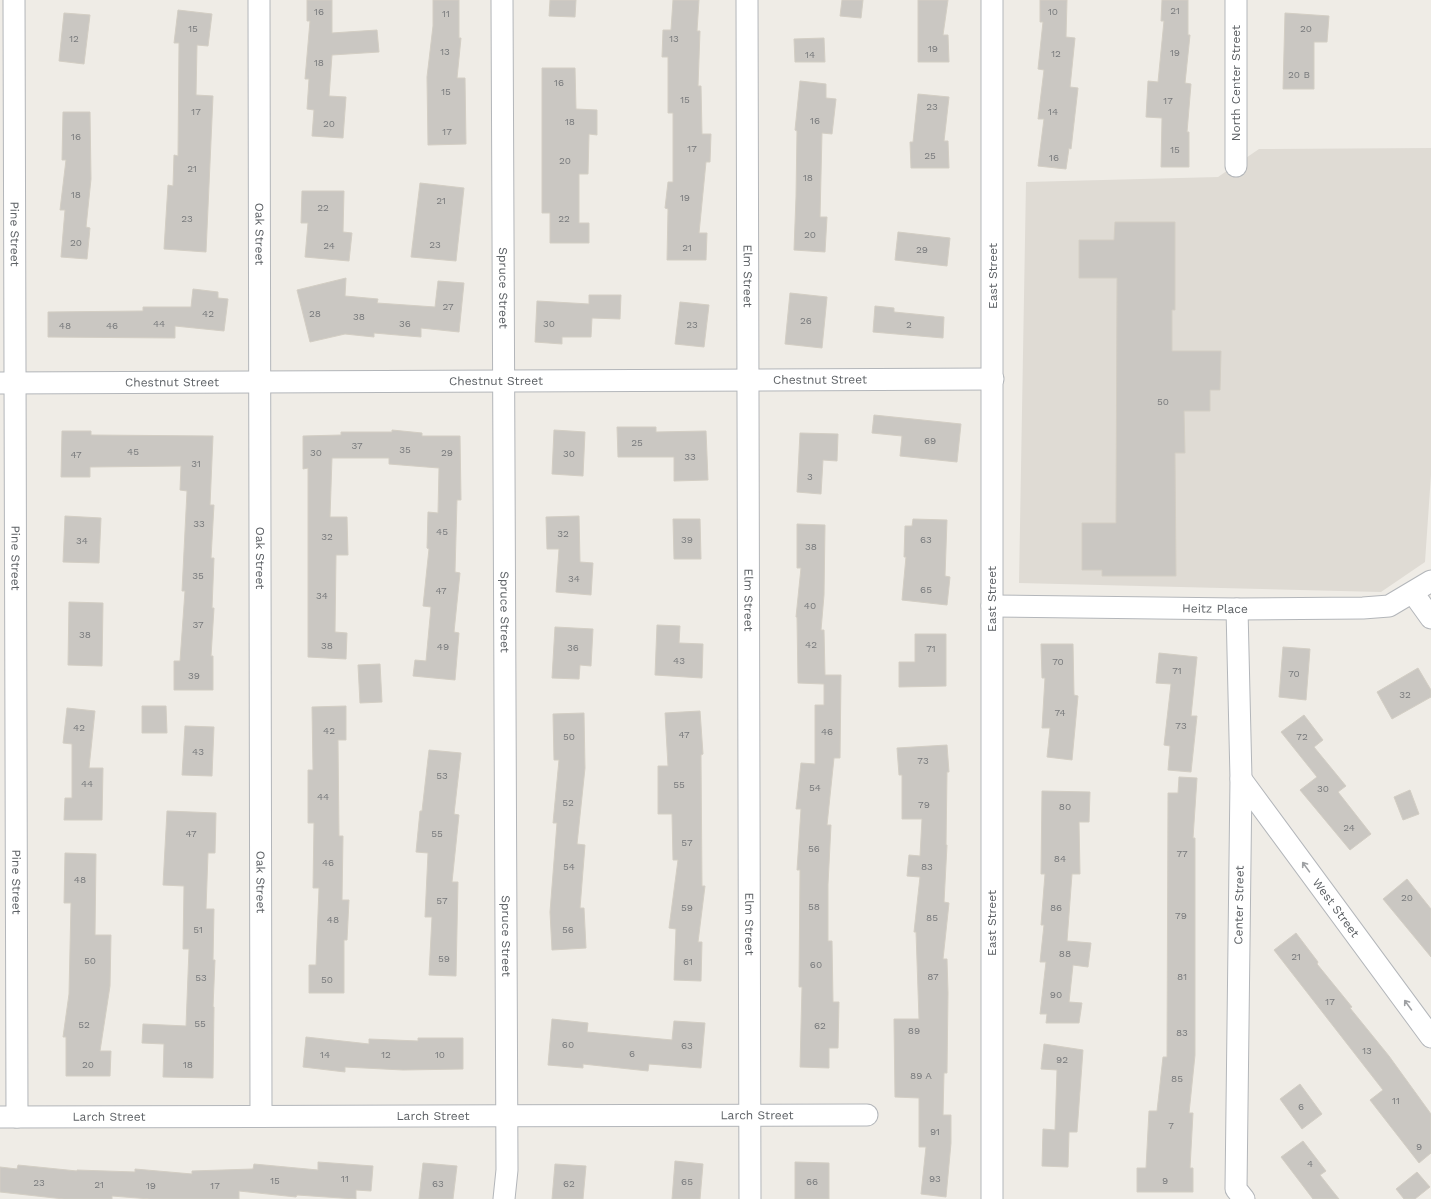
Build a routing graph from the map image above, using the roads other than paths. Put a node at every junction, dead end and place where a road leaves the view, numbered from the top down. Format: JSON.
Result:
{"nodes":[{"id":1,"x":14,"y":0,"type":"edge"},
{"id":2,"x":259,"y":0,"type":"edge"},
{"id":3,"x":502,"y":0,"type":"edge"},
{"id":4,"x":747,"y":0,"type":"edge"},
{"id":5,"x":992,"y":0,"type":"edge"},
{"id":6,"x":1236,"y":0,"type":"edge"},
{"id":7,"x":1236,"y":166,"type":"dead end"},
{"id":8,"x":993,"y":379,"type":"junction"},
{"id":9,"x":504,"y":381,"type":"junction"},
{"id":10,"x":748,"y":381,"type":"junction"},
{"id":11,"x":8,"y":383,"type":"edge"},
{"id":12,"x":260,"y":383,"type":"junction"},
{"id":13,"x":1431,"y":581,"type":"edge"},
{"id":14,"x":1413,"y":593,"type":"junction"},
{"id":15,"x":992,"y":606,"type":"junction"},
{"id":16,"x":1236,"y":609,"type":"junction"},
{"id":17,"x":1431,"y":618,"type":"edge"},
{"id":18,"x":1241,"y":779,"type":"junction"},
{"id":19,"x":1431,"y":1037,"type":"edge"},
{"id":20,"x":750,"y":1114,"type":"junction"},
{"id":21,"x":506,"y":1115,"type":"junction"},
{"id":22,"x":867,"y":1115,"type":"dead end"},
{"id":23,"x":261,"y":1116,"type":"junction"},
{"id":24,"x":9,"y":1117,"type":"edge"},
{"id":25,"x":504,"y":1199,"type":"edge"},
{"id":26,"x":750,"y":1199,"type":"edge"},
{"id":27,"x":992,"y":1199,"type":"edge"},
{"id":28,"x":1244,"y":1199,"type":"edge"}],
"edges":[{"from":1,"to":11,"type":"street","name":"Pine Street"},
{"from":2,"to":12,"type":"street","name":"Oak Street"},
{"from":3,"to":9,"type":"street","name":"Spruce Street"},
{"from":4,"to":10,"type":"street","name":"Elm Street"},
{"from":5,"to":8,"type":"street","name":"East Street"},
{"from":6,"to":7,"type":"street","name":"North Center Street"},
{"from":8,"to":10,"type":"street","name":"Chestnut Street"},
{"from":8,"to":15,"type":"street","name":"East Street"},
{"from":9,"to":10,"type":"street","name":"Chestnut Street"},
{"from":9,"to":12,"type":"street","name":"Chestnut Street"},
{"from":9,"to":21,"type":"street","name":"Spruce Street"},
{"from":10,"to":20,"type":"street","name":"Elm Street"},
{"from":11,"to":12,"type":"street","name":"Chestnut Street"},
{"from":11,"to":24,"type":"street","name":"Pine Street"},
{"from":12,"to":23,"type":"street","name":"Oak Street"},
{"from":13,"to":14,"type":"street","name":"Heitz Place"},
{"from":14,"to":16,"type":"street","name":"Heitz Place"},
{"from":14,"to":17,"type":"street"},
{"from":15,"to":16,"type":"street","name":"Heitz Place"},
{"from":15,"to":27,"type":"street","name":"East Street"},
{"from":16,"to":18,"type":"street","name":"Center Street"},
{"from":19,"to":18,"type":"street","name":"West Street","one_way":true},
{"from":18,"to":28,"type":"street","name":"Center Street"},
{"from":20,"to":21,"type":"street","name":"Larch Street"},
{"from":20,"to":22,"type":"street","name":"Larch Street"},
{"from":20,"to":26,"type":"street","name":"Elm Street"},
{"from":21,"to":23,"type":"street","name":"Larch Street"},
{"from":21,"to":25,"type":"street","name":"Spruce Street"},
{"from":23,"to":24,"type":"street","name":"Larch Street"}]}
